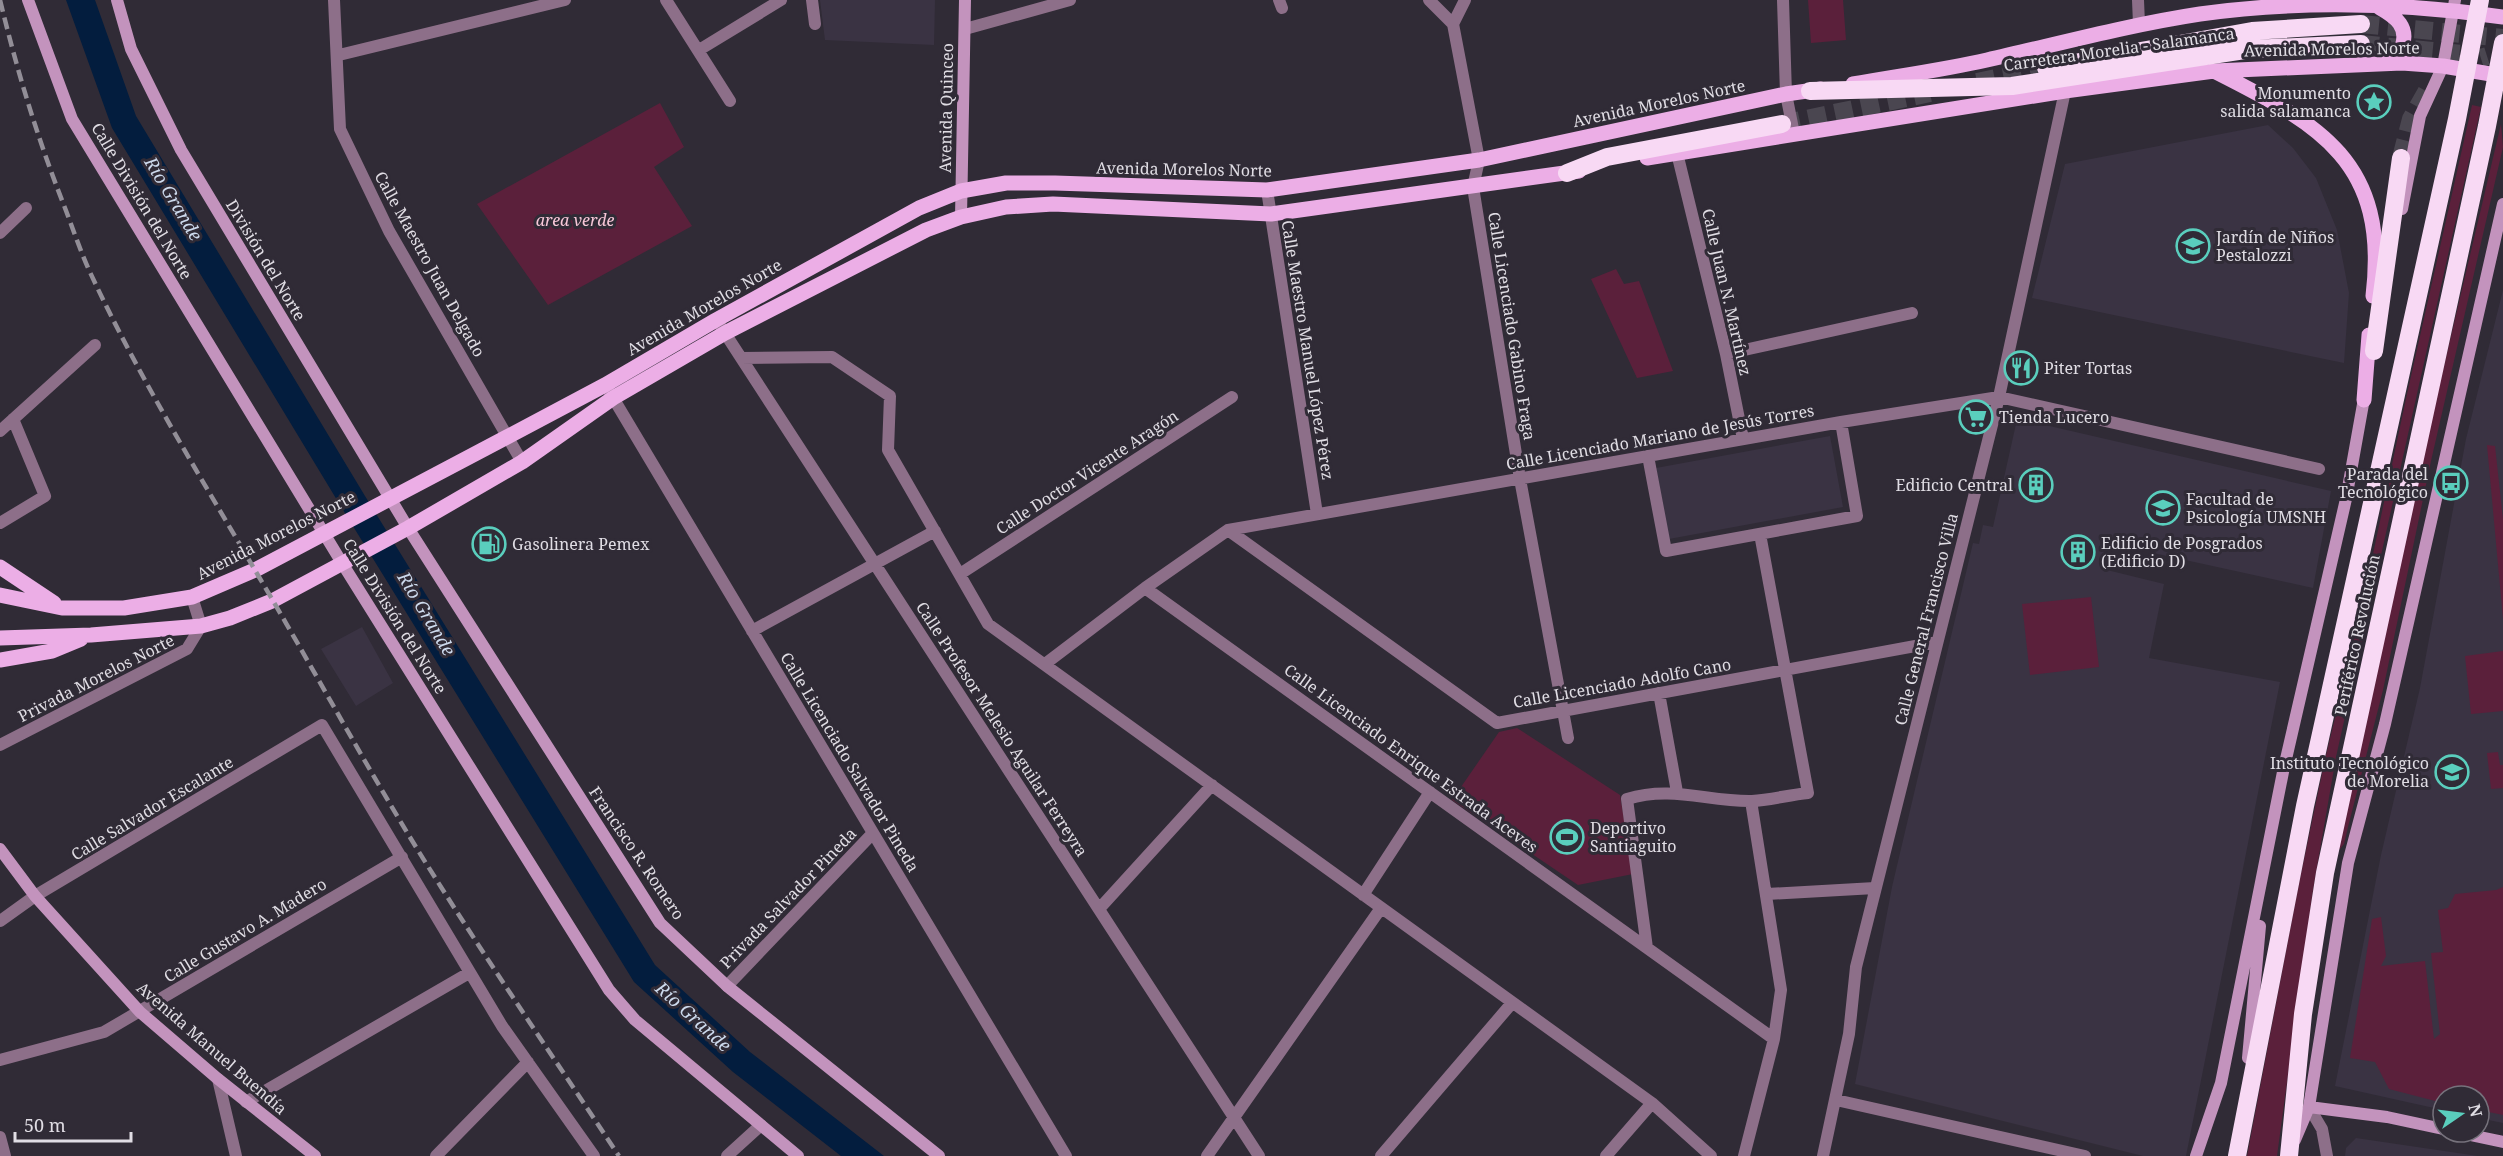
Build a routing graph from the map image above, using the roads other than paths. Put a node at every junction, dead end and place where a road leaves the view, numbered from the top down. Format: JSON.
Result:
{"nodes":[{"id":1,"x":28,"y":0,"type":"edge"},
{"id":2,"x":117,"y":0,"type":"edge"},
{"id":3,"x":334,"y":0,"type":"edge"},
{"id":4,"x":565,"y":0,"type":"edge"},
{"id":5,"x":666,"y":0,"type":"edge"},
{"id":6,"x":782,"y":0,"type":"edge"},
{"id":7,"x":812,"y":0,"type":"edge"},
{"id":8,"x":965,"y":0,"type":"edge"},
{"id":9,"x":1070,"y":0,"type":"edge"},
{"id":10,"x":1429,"y":0,"type":"edge"},
{"id":11,"x":1465,"y":0,"type":"edge"},
{"id":12,"x":1783,"y":0,"type":"edge"},
{"id":13,"x":2138,"y":0,"type":"edge"},
{"id":14,"x":2480,"y":0,"type":"edge"},
{"id":15,"x":2409,"y":4,"type":"edge"},
{"id":16,"x":2454,"y":5,"type":"edge"},
{"id":17,"x":2377,"y":6,"type":"junction"},
{"id":18,"x":2503,"y":17,"type":"edge"},
{"id":19,"x":814,"y":24,"type":"dead end"},
{"id":20,"x":1453,"y":24,"type":"junction"},
{"id":21,"x":2139,"y":24,"type":"junction"},
{"id":22,"x":2361,"y":24,"type":"tunnel mouth"},
{"id":23,"x":965,"y":29,"type":"junction"},
{"id":24,"x":2503,"y":43,"type":"edge"},
{"id":25,"x":2361,"y":44,"type":"tunnel mouth"},
{"id":26,"x":699,"y":50,"type":"junction"},
{"id":27,"x":339,"y":55,"type":"junction"},
{"id":28,"x":2384,"y":63,"type":"junction"},
{"id":29,"x":2443,"y":66,"type":"junction"},
{"id":30,"x":2046,"y":68,"type":"tunnel mouth"},
{"id":31,"x":2214,"y":71,"type":"junction"},
{"id":32,"x":2503,"y":76,"type":"edge"},
{"id":33,"x":1810,"y":91,"type":"junction"},
{"id":34,"x":2065,"y":91,"type":"junction"},
{"id":35,"x":1786,"y":94,"type":"junction"},
{"id":36,"x":730,"y":101,"type":"dead end"},
{"id":37,"x":1788,"y":129,"type":"junction"},
{"id":38,"x":1677,"y":153,"type":"junction"},
{"id":39,"x":2401,"y":158,"type":"tunnel mouth"},
{"id":40,"x":1479,"y":160,"type":"junction"},
{"id":41,"x":1567,"y":173,"type":"junction"},
{"id":42,"x":1473,"y":187,"type":"junction"},
{"id":43,"x":1267,"y":190,"type":"junction"},
{"id":44,"x":961,"y":191,"type":"junction"},
{"id":45,"x":2503,"y":204,"type":"edge"},
{"id":46,"x":26,"y":208,"type":"dead end"},
{"id":47,"x":1270,"y":214,"type":"junction"},
{"id":48,"x":961,"y":217,"type":"junction"},
{"id":49,"x":0,"y":233,"type":"edge"},
{"id":50,"x":1912,"y":314,"type":"dead end"},
{"id":51,"x":716,"y":320,"type":"junction"},
{"id":52,"x":725,"y":333,"type":"junction"},
{"id":53,"x":95,"y":345,"type":"dead end"},
{"id":54,"x":2374,"y":351,"type":"junction"},
{"id":55,"x":1726,"y":354,"type":"junction"},
{"id":56,"x":741,"y":358,"type":"junction"},
{"id":57,"x":609,"y":391,"type":"junction"},
{"id":58,"x":1232,"y":397,"type":"dead end"},
{"id":59,"x":1999,"y":397,"type":"junction"},
{"id":60,"x":2364,"y":400,"type":"junction"},
{"id":61,"x":13,"y":419,"type":"junction"},
{"id":62,"x":1841,"y":422,"type":"junction"},
{"id":63,"x":0,"y":431,"type":"edge"},
{"id":64,"x":507,"y":437,"type":"junction"},
{"id":65,"x":1743,"y":439,"type":"junction"},
{"id":66,"x":1648,"y":456,"type":"junction"},
{"id":67,"x":522,"y":462,"type":"junction"},
{"id":68,"x":2319,"y":469,"type":"dead end"},
{"id":69,"x":1520,"y":479,"type":"junction"},
{"id":70,"x":390,"y":498,"type":"junction"},
{"id":71,"x":1317,"y":514,"type":"junction"},
{"id":72,"x":0,"y":523,"type":"edge"},
{"id":73,"x":1228,"y":530,"type":"junction"},
{"id":74,"x":401,"y":531,"type":"junction"},
{"id":75,"x":935,"y":531,"type":"junction"},
{"id":76,"x":324,"y":532,"type":"junction"},
{"id":77,"x":1760,"y":534,"type":"junction"},
{"id":78,"x":342,"y":563,"type":"junction"},
{"id":79,"x":875,"y":564,"type":"junction"},
{"id":80,"x":0,"y":567,"type":"edge"},
{"id":81,"x":960,"y":574,"type":"junction"},
{"id":82,"x":1145,"y":588,"type":"junction"},
{"id":83,"x":0,"y":595,"type":"edge"},
{"id":84,"x":192,"y":597,"type":"junction"},
{"id":85,"x":62,"y":608,"type":"junction"},
{"id":86,"x":201,"y":626,"type":"junction"},
{"id":87,"x":752,"y":631,"type":"junction"},
{"id":88,"x":91,"y":635,"type":"junction"},
{"id":89,"x":0,"y":638,"type":"edge"},
{"id":90,"x":1937,"y":642,"type":"junction"},
{"id":91,"x":0,"y":660,"type":"edge"},
{"id":92,"x":1045,"y":664,"type":"junction"},
{"id":93,"x":1785,"y":670,"type":"junction"},
{"id":94,"x":1659,"y":693,"type":"junction"},
{"id":95,"x":1562,"y":711,"type":"junction"},
{"id":96,"x":1568,"y":738,"type":"dead end"},
{"id":97,"x":0,"y":745,"type":"edge"},
{"id":98,"x":1212,"y":785,"type":"junction"},
{"id":99,"x":1430,"y":792,"type":"junction"},
{"id":100,"x":1677,"y":792,"type":"junction"},
{"id":101,"x":1751,"y":801,"type":"junction"},
{"id":102,"x":873,"y":833,"type":"junction"},
{"id":103,"x":0,"y":849,"type":"edge"},
{"id":104,"x":402,"y":857,"type":"junction"},
{"id":105,"x":2264,"y":871,"type":"junction"},
{"id":106,"x":1875,"y":888,"type":"junction"},
{"id":107,"x":1767,"y":894,"type":"junction"},
{"id":108,"x":1363,"y":895,"type":"junction"},
{"id":109,"x":35,"y":896,"type":"junction"},
{"id":110,"x":1381,"y":908,"type":"junction"},
{"id":111,"x":1099,"y":909,"type":"junction"},
{"id":112,"x":0,"y":921,"type":"edge"},
{"id":113,"x":1647,"y":948,"type":"junction"},
{"id":114,"x":469,"y":973,"type":"junction"},
{"id":115,"x":727,"y":986,"type":"junction"},
{"id":116,"x":1512,"y":1003,"type":"junction"},
{"id":117,"x":140,"y":1012,"type":"junction"},
{"id":118,"x":1774,"y":1039,"type":"junction"},
{"id":119,"x":0,"y":1060,"type":"edge"},
{"id":120,"x":528,"y":1062,"type":"junction"},
{"id":121,"x":218,"y":1079,"type":"junction"},
{"id":122,"x":1836,"y":1100,"type":"junction"},
{"id":123,"x":246,"y":1102,"type":"junction"},
{"id":124,"x":1652,"y":1103,"type":"junction"},
{"id":125,"x":2309,"y":1107,"type":"junction"},
{"id":126,"x":1235,"y":1119,"type":"junction"},
{"id":127,"x":761,"y":1125,"type":"junction"},
{"id":128,"x":2431,"y":1126,"type":"edge"},
{"id":129,"x":2242,"y":1127,"type":"junction"},
{"id":130,"x":0,"y":1137,"type":"edge"},
{"id":131,"x":2289,"y":1155,"type":"edge"},
{"id":132,"x":5,"y":1156,"type":"edge"},
{"id":133,"x":237,"y":1156,"type":"edge"},
{"id":134,"x":315,"y":1156,"type":"edge"},
{"id":135,"x":436,"y":1156,"type":"edge"},
{"id":136,"x":594,"y":1156,"type":"edge"},
{"id":137,"x":727,"y":1156,"type":"edge"},
{"id":138,"x":798,"y":1156,"type":"edge"},
{"id":139,"x":939,"y":1156,"type":"edge"},
{"id":140,"x":1066,"y":1156,"type":"edge"},
{"id":141,"x":1207,"y":1156,"type":"edge"},
{"id":142,"x":1259,"y":1156,"type":"edge"},
{"id":143,"x":1381,"y":1156,"type":"edge"},
{"id":144,"x":1606,"y":1156,"type":"edge"},
{"id":145,"x":1711,"y":1156,"type":"edge"},
{"id":146,"x":1744,"y":1156,"type":"edge"},
{"id":147,"x":1823,"y":1156,"type":"edge"},
{"id":148,"x":2085,"y":1156,"type":"edge"},
{"id":149,"x":2196,"y":1156,"type":"edge"},
{"id":150,"x":2237,"y":1156,"type":"edge"},
{"id":151,"x":2327,"y":1156,"type":"edge"}],
"edges":[{"from":1,"to":76,"type":"main road","name":"Calle División del Norte"},
{"from":2,"to":70,"type":"main road","name":"División del Norte"},
{"from":3,"to":27,"type":"street","name":"Calle Maestro Juan Delgado"},
{"from":4,"to":27,"type":"street"},
{"from":5,"to":26,"type":"street"},
{"from":6,"to":26,"type":"street"},
{"from":7,"to":19,"type":"street"},
{"from":8,"to":23,"type":"main road","name":"Avenida Quinceo"},
{"from":9,"to":23,"type":"street"},
{"from":10,"to":20,"type":"street"},
{"from":11,"to":20,"type":"street"},
{"from":12,"to":35,"type":"street"},
{"from":13,"to":21,"type":"street"},
{"from":14,"to":129,"type":"highway","name":"Periférico Revolución"},
{"from":15,"to":16,"type":"main road","name":"Avenida Morelos Norte"},
{"from":15,"to":17,"type":"main road","name":"Avenida Morelos Norte"},
{"from":16,"to":18,"type":"main road","name":"Avenida Morelos Norte"},
{"from":16,"to":29,"type":"main road"},
{"from":17,"to":21,"type":"main road","name":"Avenida Morelos Norte"},
{"from":17,"to":28,"type":"main road"},
{"from":20,"to":40,"type":"street"},
{"from":21,"to":33,"type":"main road","name":"Avenida Morelos Norte"},
{"from":22,"to":30,"type":"highway","name":"Carretera Morelia - Salamanca"},
{"from":23,"to":44,"type":"main road","name":"Avenida Quinceo"},
{"from":24,"to":131,"type":"highway","name":"Periférico Revolución"},
{"from":25,"to":33,"type":"highway","name":"Carretera Morelia - Salamanca"},
{"from":26,"to":36,"type":"street"},
{"from":27,"to":64,"type":"street","name":"Calle Maestro Juan Delgado"},
{"from":28,"to":29,"type":"main road","name":"Avenida Morelos Norte"},
{"from":28,"to":31,"type":"main road","name":"Avenida Morelos Norte"},
{"from":29,"to":32,"type":"main road","name":"Avenida Morelos Norte"},
{"from":29,"to":54,"type":"main road"},
{"from":31,"to":34,"type":"main road","name":"Avenida Morelos Norte"},
{"from":31,"to":60,"type":"main road"},
{"from":33,"to":35,"type":"main road","name":"Avenida Morelos Norte"},
{"from":34,"to":37,"type":"main road","name":"Avenida Morelos Norte"},
{"from":34,"to":59,"type":"street","name":"Calle General Francisco Villa"},
{"from":35,"to":37,"type":"street"},
{"from":35,"to":40,"type":"main road","name":"Avenida Morelos Norte"},
{"from":37,"to":38,"type":"main road","name":"Avenida Morelos Norte"},
{"from":37,"to":41,"type":"highway"},
{"from":38,"to":41,"type":"main road","name":"Avenida Morelos Norte"},
{"from":38,"to":55,"type":"street","name":"Calle Juan N. Martínez"},
{"from":39,"to":54,"type":"highway"},
{"from":40,"to":42,"type":"street","name":"Calle Licenciado Gabino Fraga"},
{"from":40,"to":43,"type":"main road","name":"Avenida Morelos Norte"},
{"from":41,"to":42,"type":"main road","name":"Avenida Morelos Norte"},
{"from":42,"to":47,"type":"main road","name":"Avenida Morelos Norte"},
{"from":42,"to":69,"type":"street","name":"Calle Licenciado Gabino Fraga"},
{"from":43,"to":44,"type":"main road","name":"Avenida Morelos Norte"},
{"from":43,"to":47,"type":"street","name":"Calle Maestro Manuel López Pérez"},
{"from":44,"to":48,"type":"main road","name":"Avenida Quinceo"},
{"from":44,"to":51,"type":"main road","name":"Avenida Morelos Norte"},
{"from":45,"to":125,"type":"main road"},
{"from":46,"to":49,"type":"street"},
{"from":47,"to":48,"type":"main road","name":"Avenida Morelos Norte"},
{"from":47,"to":71,"type":"street","name":"Calle Maestro Manuel López Pérez"},
{"from":48,"to":52,"type":"main road","name":"Avenida Morelos Norte"},
{"from":50,"to":55,"type":"street"},
{"from":51,"to":52,"type":"street","name":"Calle Profesor Melesio Aguilar Ferreyra"},
{"from":51,"to":57,"type":"main road","name":"Avenida Morelos Norte"},
{"from":52,"to":56,"type":"street","name":"Calle Profesor Melesio Aguilar Ferreyra"},
{"from":52,"to":57,"type":"main road","name":"Avenida Morelos Norte"},
{"from":53,"to":61,"type":"street"},
{"from":54,"to":60,"type":"main road"},
{"from":55,"to":65,"type":"street","name":"Calle Juan N. Martínez"},
{"from":56,"to":75,"type":"street"},
{"from":56,"to":79,"type":"street","name":"Calle Profesor Melesio Aguilar Ferreyra"},
{"from":57,"to":64,"type":"main road","name":"Avenida Morelos Norte"},
{"from":57,"to":67,"type":"main road","name":"Avenida Morelos Norte"},
{"from":57,"to":87,"type":"street","name":"Calle Licenciado Salvador Pineda"},
{"from":58,"to":81,"type":"street","name":"Calle Doctor Vicente Aragón"},
{"from":59,"to":62,"type":"street","name":"Calle Licenciado Mariano de Jesús Torres"},
{"from":59,"to":68,"type":"street","name":"Calle Licenciado Mariano de Jesús Torres"},
{"from":59,"to":90,"type":"street","name":"Calle General Francisco Villa"},
{"from":60,"to":105,"type":"main road"},
{"from":61,"to":63,"type":"street"},
{"from":61,"to":72,"type":"street"},
{"from":62,"to":65,"type":"street","name":"Calle Licenciado Mariano de Jesús Torres"},
{"from":62,"to":77,"type":"street"},
{"from":64,"to":67,"type":"street","name":"Calle Maestro Juan Delgado"},
{"from":64,"to":70,"type":"main road","name":"Avenida Morelos Norte"},
{"from":65,"to":66,"type":"street","name":"Calle Licenciado Mariano de Jesús Torres"},
{"from":66,"to":69,"type":"street","name":"Calle Licenciado Mariano de Jesús Torres"},
{"from":66,"to":77,"type":"street"},
{"from":67,"to":74,"type":"main road","name":"Avenida Morelos Norte"},
{"from":69,"to":71,"type":"street","name":"Calle Licenciado Mariano de Jesús Torres"},
{"from":69,"to":95,"type":"street","name":"Calle Licenciado Gabino Fraga"},
{"from":70,"to":74,"type":"main road","name":"División del Norte"},
{"from":70,"to":76,"type":"main road","name":"Avenida Morelos Norte"},
{"from":71,"to":73,"type":"street","name":"Calle Licenciado Mariano de Jesús Torres"},
{"from":73,"to":82,"type":"street","name":"Calle Licenciado Mariano de Jesús Torres"},
{"from":73,"to":95,"type":"street","name":"Calle Licenciado Adolfo Cano"},
{"from":74,"to":78,"type":"main road","name":"Avenida Morelos Norte"},
{"from":74,"to":115,"type":"main road","name":"Francisco R. Romero"},
{"from":75,"to":79,"type":"street"},
{"from":75,"to":81,"type":"street"},
{"from":76,"to":78,"type":"main road","name":"Calle División del Norte"},
{"from":76,"to":84,"type":"main road","name":"Avenida Morelos Norte"},
{"from":77,"to":93,"type":"street"},
{"from":78,"to":86,"type":"main road","name":"Avenida Morelos Norte"},
{"from":78,"to":127,"type":"main road","name":"Calle División del Norte"},
{"from":79,"to":87,"type":"street"},
{"from":79,"to":111,"type":"street","name":"Calle Profesor Melesio Aguilar Ferreyra"},
{"from":80,"to":85,"type":"main road"},
{"from":81,"to":92,"type":"street"},
{"from":82,"to":92,"type":"street","name":"Calle Licenciado Mariano de Jesús Torres"},
{"from":82,"to":99,"type":"street","name":"Calle Licenciado Enrique Estrada Aceves"},
{"from":83,"to":85,"type":"main road","name":"Avenida Morelos Norte"},
{"from":84,"to":85,"type":"main road","name":"Avenida Morelos Norte"},
{"from":84,"to":86,"type":"street"},
{"from":86,"to":88,"type":"main road","name":"Avenida Morelos Norte"},
{"from":86,"to":97,"type":"street","name":"Privada Morelos Norte"},
{"from":87,"to":102,"type":"street","name":"Calle Licenciado Salvador Pineda"},
{"from":88,"to":89,"type":"main road","name":"Avenida Morelos Norte"},
{"from":88,"to":91,"type":"main road"},
{"from":90,"to":93,"type":"street","name":"Calle Licenciado Adolfo Cano"},
{"from":90,"to":106,"type":"street","name":"Calle General Francisco Villa"},
{"from":92,"to":98,"type":"street"},
{"from":93,"to":94,"type":"street","name":"Calle Licenciado Adolfo Cano"},
{"from":93,"to":101,"type":"street"},
{"from":94,"to":95,"type":"street","name":"Calle Licenciado Adolfo Cano"},
{"from":94,"to":100,"type":"street"},
{"from":95,"to":96,"type":"street","name":"Calle Licenciado Gabino Fraga"},
{"from":98,"to":108,"type":"street"},
{"from":98,"to":111,"type":"street"},
{"from":99,"to":108,"type":"street"},
{"from":99,"to":113,"type":"street","name":"Calle Licenciado Enrique Estrada Aceves"},
{"from":100,"to":101,"type":"street"},
{"from":100,"to":113,"type":"street"},
{"from":101,"to":107,"type":"street"},
{"from":102,"to":115,"type":"street","name":"Privada Salvador Pineda"},
{"from":102,"to":140,"type":"street","name":"Calle Licenciado Salvador Pineda"},
{"from":103,"to":109,"type":"main road","name":"Avenida Manuel Buendía"},
{"from":104,"to":109,"type":"street","name":"Calle Salvador Escalante"},
{"from":104,"to":114,"type":"street"},
{"from":104,"to":117,"type":"street","name":"Calle Gustavo A. Madero"},
{"from":105,"to":129,"type":"main road","name":"Periférico Revolución"},
{"from":105,"to":149,"type":"main road"},
{"from":106,"to":107,"type":"street"},
{"from":106,"to":122,"type":"street","name":"Calle General Francisco Villa"},
{"from":107,"to":118,"type":"street"},
{"from":108,"to":110,"type":"street"},
{"from":109,"to":112,"type":"street","name":"Calle Salvador Escalante"},
{"from":109,"to":117,"type":"main road","name":"Avenida Manuel Buendía"},
{"from":110,"to":116,"type":"street"},
{"from":110,"to":126,"type":"street"},
{"from":111,"to":126,"type":"street","name":"Calle Profesor Melesio Aguilar Ferreyra"},
{"from":113,"to":118,"type":"street","name":"Calle Licenciado Enrique Estrada Aceves"},
{"from":114,"to":120,"type":"street"},
{"from":114,"to":123,"type":"street"},
{"from":115,"to":139,"type":"main road","name":"Francisco R. Romero"},
{"from":116,"to":124,"type":"street"},
{"from":116,"to":143,"type":"street"},
{"from":117,"to":119,"type":"street","name":"Calle Gustavo A. Madero"},
{"from":117,"to":121,"type":"main road","name":"Avenida Manuel Buendía"},
{"from":118,"to":146,"type":"street"},
{"from":120,"to":135,"type":"street"},
{"from":120,"to":136,"type":"street"},
{"from":121,"to":123,"type":"main road","name":"Avenida Manuel Buendía"},
{"from":121,"to":133,"type":"street"},
{"from":122,"to":147,"type":"street","name":"Calle General Francisco Villa"},
{"from":122,"to":148,"type":"street"},
{"from":123,"to":134,"type":"main road","name":"Avenida Manuel Buendía"},
{"from":124,"to":144,"type":"street"},
{"from":124,"to":145,"type":"street"},
{"from":125,"to":128,"type":"main road"},
{"from":125,"to":131,"type":"main road"},
{"from":125,"to":151,"type":"street"},
{"from":126,"to":141,"type":"street"},
{"from":126,"to":142,"type":"street","name":"Calle Profesor Melesio Aguilar Ferreyra"},
{"from":127,"to":137,"type":"street"},
{"from":127,"to":138,"type":"main road","name":"Calle División del Norte"},
{"from":129,"to":150,"type":"highway","name":"Periférico Revolución"},
{"from":130,"to":132,"type":"street"}]}
